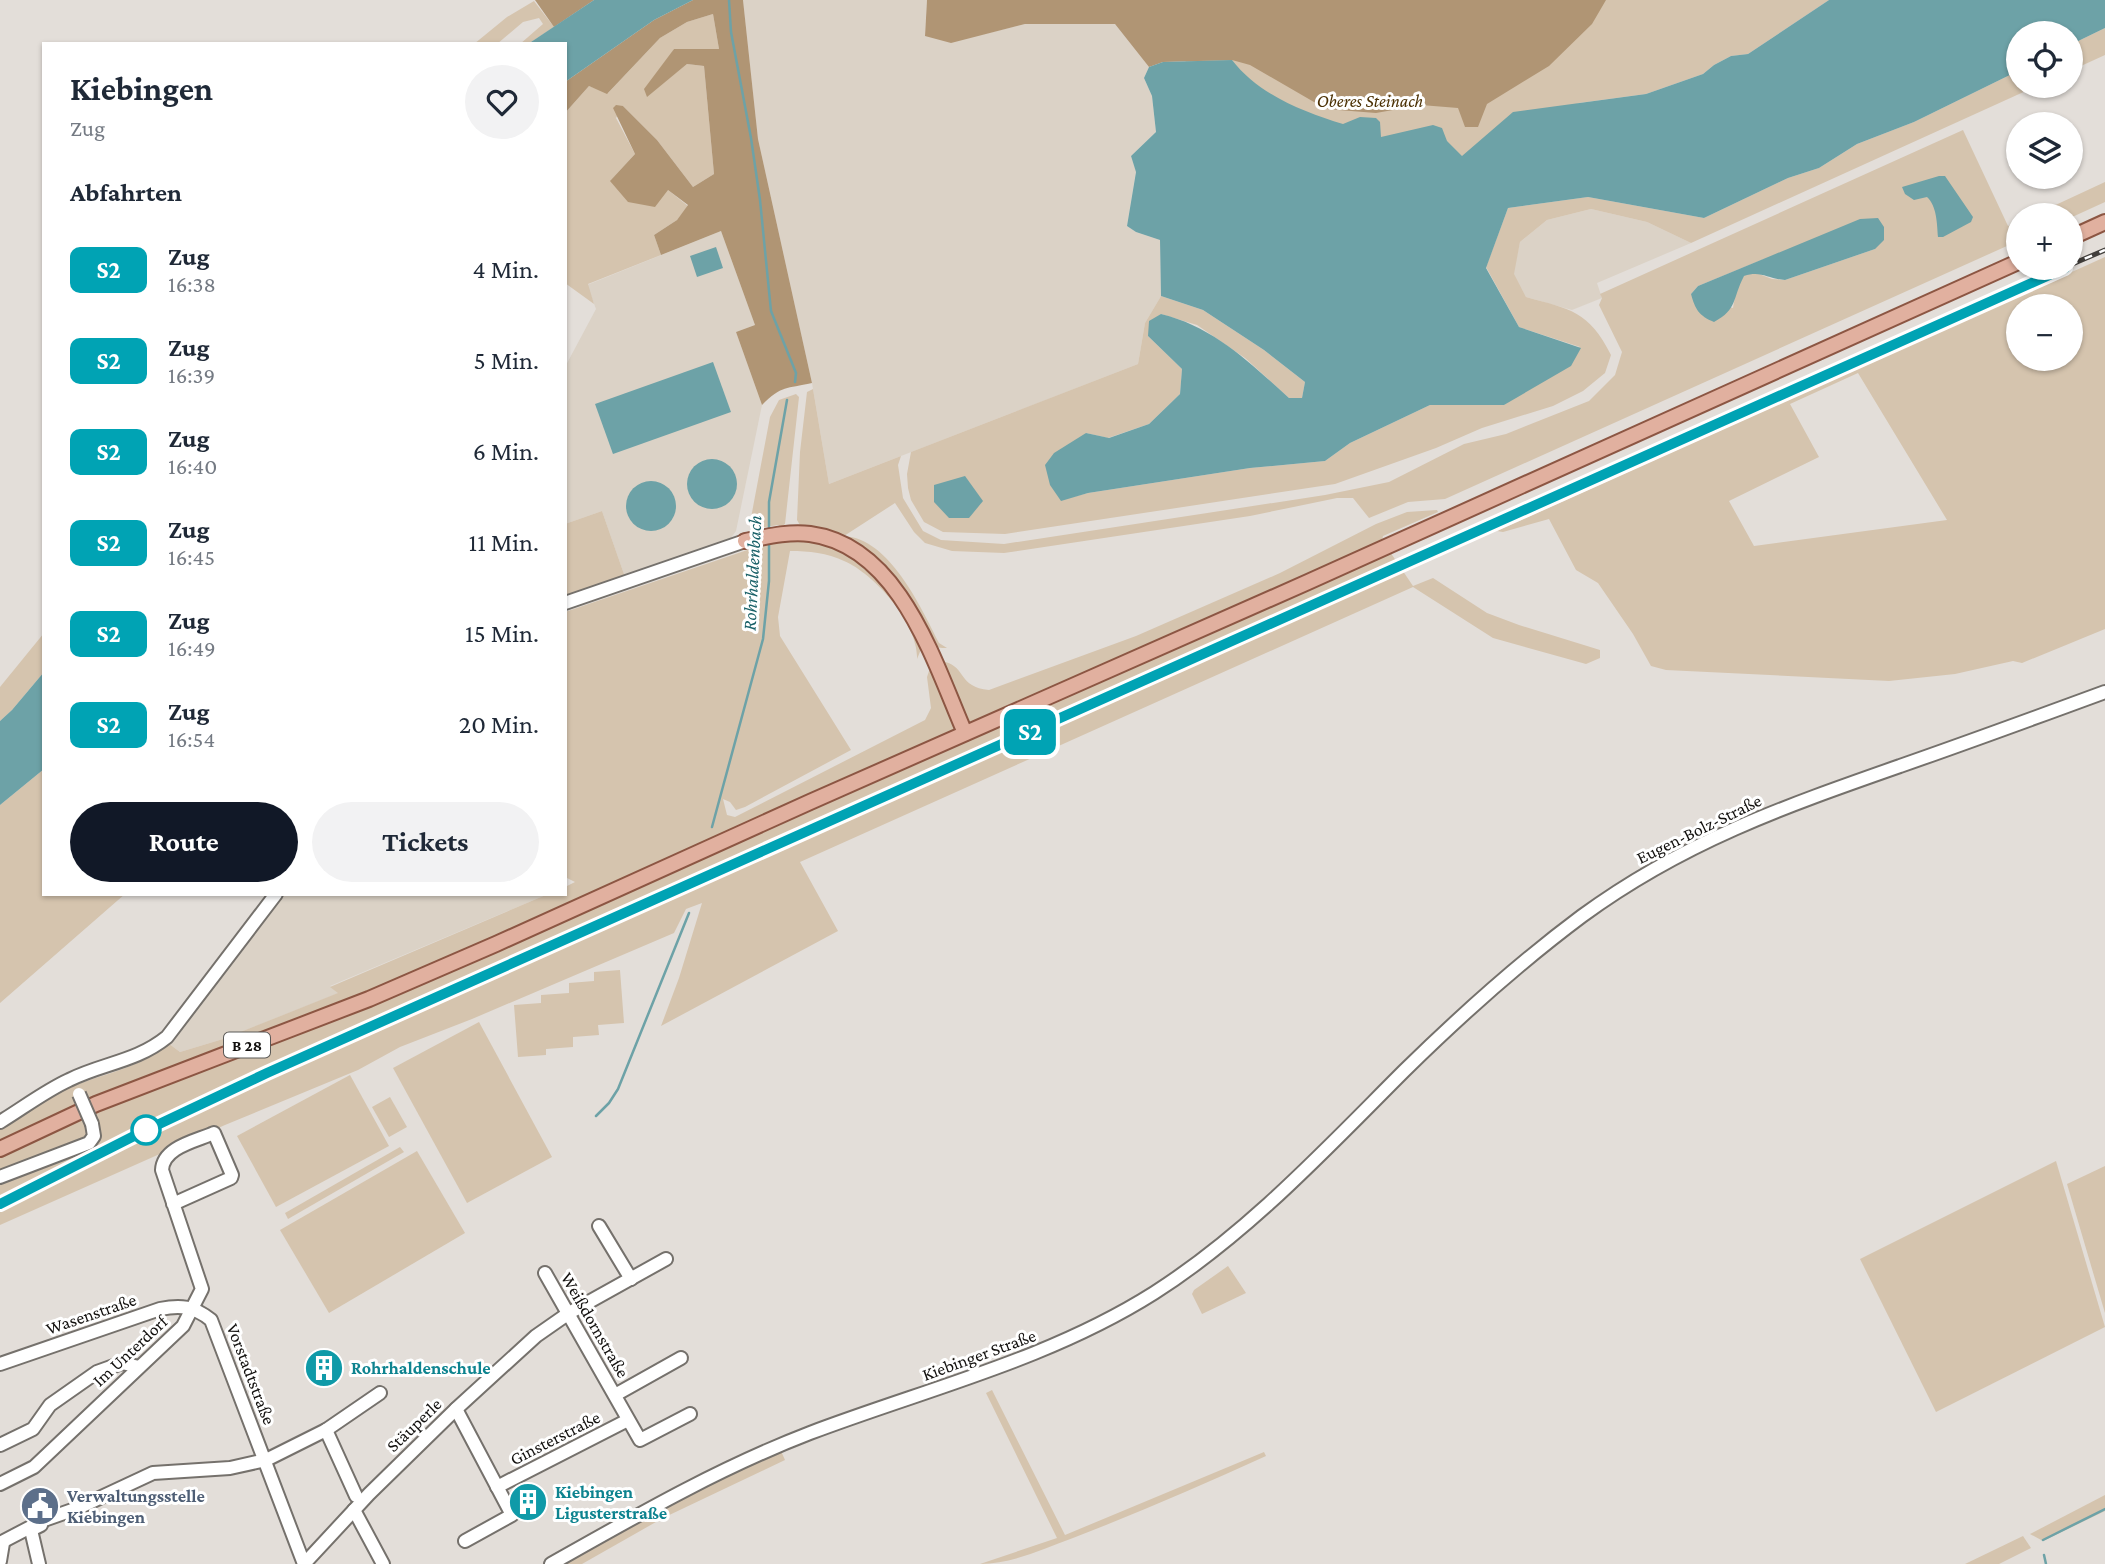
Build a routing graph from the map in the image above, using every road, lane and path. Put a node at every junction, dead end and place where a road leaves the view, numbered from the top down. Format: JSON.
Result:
{"nodes":[{"id":1,"x":2105,"y":222,"type":"edge"},
{"id":2,"x":2083,"y":232,"type":"edge"},
{"id":3,"x":2006,"y":267,"type":"edge"},
{"id":4,"x":750,"y":540,"type":"joint"},
{"id":5,"x":567,"y":602,"type":"edge"},
{"id":6,"x":2105,"y":692,"type":"edge"},
{"id":7,"x":965,"y":733,"type":"junction"},
{"id":8,"x":274,"y":896,"type":"edge"},
{"id":9,"x":71,"y":1079,"type":"junction"},
{"id":10,"x":1371,"y":1104,"type":"joint"},
{"id":11,"x":0,"y":1122,"type":"edge"},
{"id":12,"x":0,"y":1149,"type":"edge"},
{"id":13,"x":0,"y":1177,"type":"edge"},
{"id":14,"x":173,"y":1204,"type":"junction"},
{"id":15,"x":599,"y":1226,"type":"dead end"},
{"id":16,"x":666,"y":1259,"type":"dead end"},
{"id":17,"x":545,"y":1273,"type":"dead end"},
{"id":18,"x":631,"y":1279,"type":"junction"},
{"id":19,"x":194,"y":1308,"type":"junction"},
{"id":20,"x":569,"y":1313,"type":"junction"},
{"id":21,"x":681,"y":1358,"type":"dead end"},
{"id":22,"x":0,"y":1364,"type":"edge"},
{"id":23,"x":139,"y":1367,"type":"junction"},
{"id":24,"x":380,"y":1393,"type":"dead end"},
{"id":25,"x":615,"y":1395,"type":"junction"},
{"id":26,"x":456,"y":1409,"type":"junction"},
{"id":27,"x":690,"y":1414,"type":"dead end"},
{"id":28,"x":628,"y":1420,"type":"junction"},
{"id":29,"x":326,"y":1430,"type":"junction"},
{"id":30,"x":0,"y":1446,"type":"edge"},
{"id":31,"x":266,"y":1460,"type":"junction"},
{"id":32,"x":0,"y":1484,"type":"edge"},
{"id":33,"x":497,"y":1487,"type":"junction"},
{"id":34,"x":356,"y":1496,"type":"dead end"},
{"id":35,"x":354,"y":1510,"type":"junction"},
{"id":36,"x":44,"y":1520,"type":"junction"},
{"id":37,"x":465,"y":1541,"type":"dead end"},
{"id":38,"x":1,"y":1543,"type":"edge"},
{"id":39,"x":0,"y":1561,"type":"edge"},
{"id":40,"x":38,"y":1564,"type":"edge"},
{"id":41,"x":304,"y":1564,"type":"edge"},
{"id":42,"x":383,"y":1564,"type":"edge"},
{"id":43,"x":551,"y":1564,"type":"edge"}],
"edges":[{"from":1,"to":2,"type":"main road"},
{"from":3,"to":7,"type":"main road","number":"B 28"},
{"from":4,"to":5,"type":"street"},
{"from":4,"to":7,"type":"main road"},
{"from":6,"to":10,"type":"street","name":"Eugen-Bolz-Straße"},
{"from":7,"to":12,"type":"main road","number":"B 28"},
{"from":8,"to":9,"type":"street"},
{"from":9,"to":11,"type":"street"},
{"from":9,"to":13,"type":"street","bridge":true},
{"from":10,"to":43,"type":"street","name":"Kiebinger Straße"},
{"from":14,"to":14,"type":"street"},
{"from":14,"to":19,"type":"street"},
{"from":15,"to":18,"type":"street"},
{"from":16,"to":18,"type":"street","name":"Stäuperle"},
{"from":17,"to":20,"type":"street","name":"Weißdornstraße"},
{"from":18,"to":20,"type":"street","name":"Stäuperle"},
{"from":19,"to":22,"type":"street","name":"Wasenstraße"},
{"from":19,"to":23,"type":"street","name":"Im Unterdorf"},
{"from":19,"to":31,"type":"street","name":"Vorstadtstraße"},
{"from":20,"to":25,"type":"street","name":"Weißdornstraße"},
{"from":20,"to":26,"type":"street","name":"Stäuperle"},
{"from":21,"to":25,"type":"street","name":"Weißdornstraße"},
{"from":23,"to":30,"type":"street"},
{"from":23,"to":32,"type":"street","name":"Im Unterdorf"},
{"from":24,"to":29,"type":"street"},
{"from":25,"to":28,"type":"street","name":"Weißdornstraße"},
{"from":26,"to":33,"type":"street"},
{"from":26,"to":35,"type":"street","name":"Stäuperle"},
{"from":27,"to":28,"type":"street","name":"Weißdornstraße"},
{"from":28,"to":33,"type":"street","name":"Ginsterstraße"},
{"from":29,"to":31,"type":"street"},
{"from":29,"to":34,"type":"street"},
{"from":31,"to":36,"type":"street"},
{"from":31,"to":41,"type":"street","name":"Vorstadtstraße"},
{"from":33,"to":37,"type":"street"},
{"from":35,"to":41,"type":"street","name":"Stäuperle"},
{"from":35,"to":42,"type":"street"},
{"from":36,"to":38,"type":"street"},
{"from":36,"to":40,"type":"street"},
{"from":38,"to":39,"type":"street"}]}
